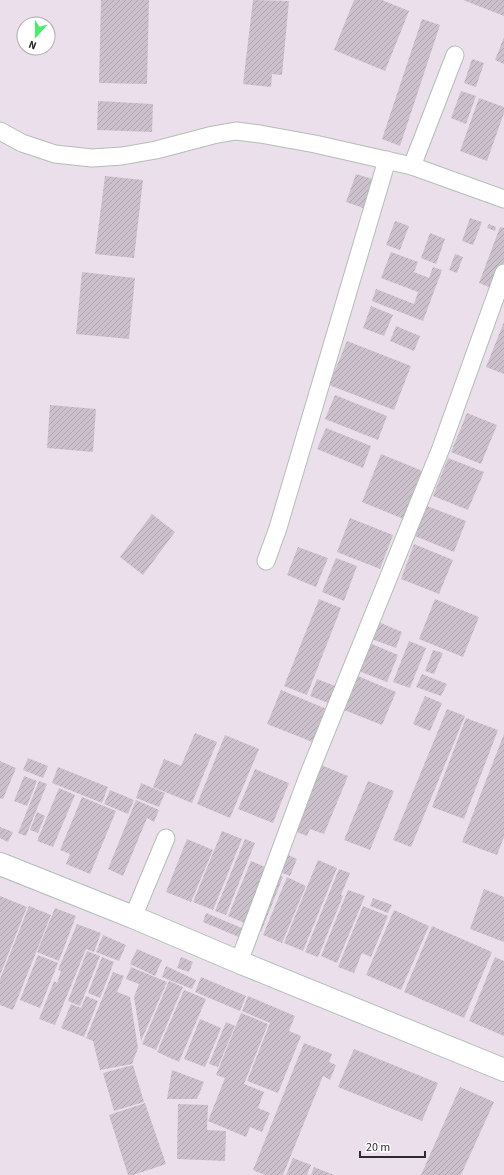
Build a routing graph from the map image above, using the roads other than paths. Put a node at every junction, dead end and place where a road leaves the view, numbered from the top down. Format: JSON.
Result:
{"nodes":[{"id":1,"x":456,"y":55,"type":"dead end"},
{"id":2,"x":0,"y":131,"type":"edge"},
{"id":3,"x":387,"y":160,"type":"junction"},
{"id":4,"x":412,"y":166,"type":"junction"},
{"id":5,"x":504,"y":199,"type":"edge"},
{"id":6,"x":504,"y":273,"type":"edge"},
{"id":7,"x":266,"y":561,"type":"dead end"},
{"id":8,"x":166,"y":838,"type":"dead end"},
{"id":9,"x":0,"y":864,"type":"edge"},
{"id":10,"x":133,"y":917,"type":"junction"},
{"id":11,"x":239,"y":962,"type":"junction"},
{"id":12,"x":504,"y":1070,"type":"edge"}],
"edges":[{"from":1,"to":4,"type":"street"},
{"from":2,"to":3,"type":"street"},
{"from":3,"to":4,"type":"street"},
{"from":3,"to":7,"type":"street"},
{"from":4,"to":5,"type":"street"},
{"from":6,"to":11,"type":"street"},
{"from":8,"to":10,"type":"street"},
{"from":9,"to":10,"type":"street"},
{"from":10,"to":11,"type":"street"},
{"from":11,"to":12,"type":"street"}]}
